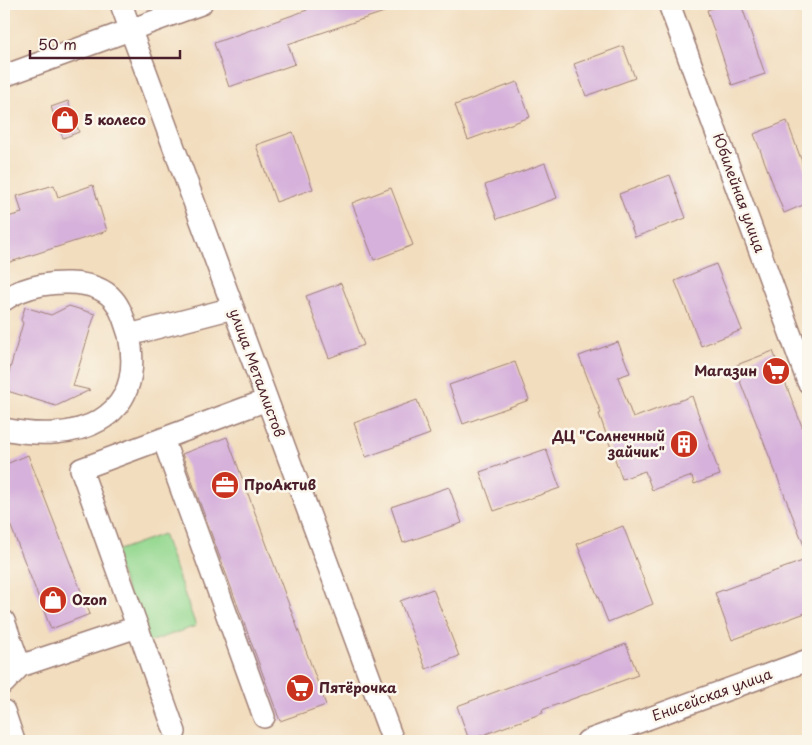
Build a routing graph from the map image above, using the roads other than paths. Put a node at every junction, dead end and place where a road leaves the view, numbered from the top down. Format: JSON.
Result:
{"nodes":[{"id":1,"x":121,"y":4,"type":"edge"},
{"id":2,"x":200,"y":4,"type":"edge"},
{"id":3,"x":669,"y":4,"type":"edge"},
{"id":4,"x":130,"y":30,"type":"junction"},
{"id":5,"x":4,"y":76,"type":"edge"},
{"id":6,"x":4,"y":300,"type":"edge"},
{"id":7,"x":233,"y":308,"type":"junction"},
{"id":8,"x":129,"y":335,"type":"junction"},
{"id":9,"x":808,"y":382,"type":"edge"},
{"id":10,"x":267,"y":400,"type":"junction"},
{"id":11,"x":6,"y":431,"type":"edge"},
{"id":12,"x":163,"y":439,"type":"junction"},
{"id":13,"x":4,"y":622,"type":"edge"},
{"id":14,"x":137,"y":627,"type":"junction"},
{"id":15,"x":808,"y":660,"type":"edge"},
{"id":16,"x":20,"y":666,"type":"junction"},
{"id":17,"x":4,"y":683,"type":"edge"},
{"id":18,"x":4,"y":711,"type":"edge"},
{"id":19,"x":264,"y":717,"type":"dead end"},
{"id":20,"x":175,"y":732,"type":"dead end"},
{"id":21,"x":14,"y":741,"type":"edge"},
{"id":22,"x":393,"y":741,"type":"edge"},
{"id":23,"x":587,"y":741,"type":"edge"}],
"edges":[{"from":1,"to":4,"type":"street","name":"улица Металлистов"},
{"from":2,"to":4,"type":"street"},
{"from":3,"to":9,"type":"street","name":"Юбилейная улица"},
{"from":4,"to":5,"type":"street"},
{"from":4,"to":7,"type":"street","name":"улица Металлистов"},
{"from":6,"to":8,"type":"street"},
{"from":7,"to":8,"type":"street"},
{"from":7,"to":10,"type":"street","name":"улица Металлистов"},
{"from":8,"to":11,"type":"street"},
{"from":10,"to":12,"type":"street"},
{"from":10,"to":22,"type":"street","name":"улица Металлистов"},
{"from":12,"to":14,"type":"street"},
{"from":12,"to":19,"type":"street"},
{"from":13,"to":16,"type":"street"},
{"from":14,"to":16,"type":"street"},
{"from":14,"to":20,"type":"street"},
{"from":15,"to":23,"type":"street","name":"Енисейская улица"},
{"from":16,"to":17,"type":"street"},
{"from":18,"to":21,"type":"street"}]}
